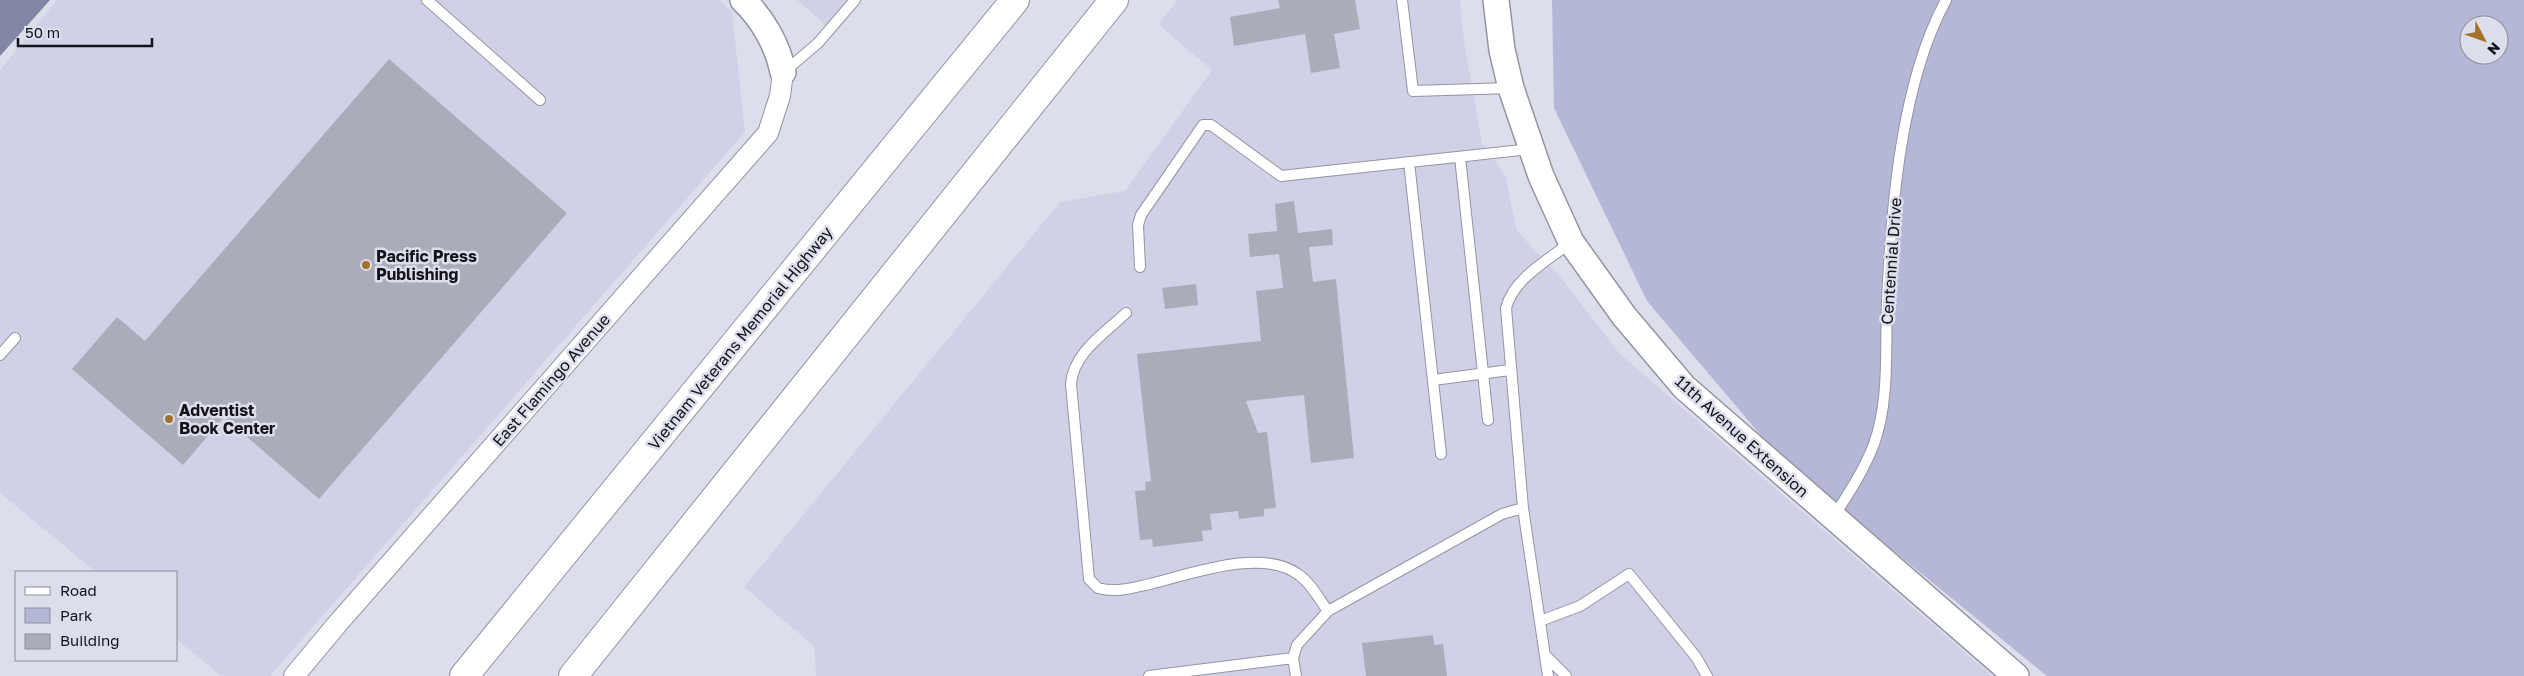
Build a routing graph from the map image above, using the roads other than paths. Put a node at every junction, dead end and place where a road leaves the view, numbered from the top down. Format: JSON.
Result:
{"nodes":[{"id":1,"x":427,"y":0,"type":"edge"},
{"id":2,"x":743,"y":0,"type":"edge"},
{"id":3,"x":855,"y":0,"type":"edge"},
{"id":4,"x":1015,"y":0,"type":"edge"},
{"id":5,"x":1114,"y":0,"type":"edge"},
{"id":6,"x":1402,"y":0,"type":"edge"},
{"id":7,"x":1496,"y":0,"type":"edge"},
{"id":8,"x":1946,"y":0,"type":"edge"},
{"id":9,"x":783,"y":72,"type":"junction"},
{"id":10,"x":1510,"y":88,"type":"junction"},
{"id":11,"x":540,"y":100,"type":"dead end"},
{"id":12,"x":1530,"y":148,"type":"junction"},
{"id":13,"x":1460,"y":157,"type":"junction"},
{"id":14,"x":1409,"y":162,"type":"junction"},
{"id":15,"x":1571,"y":242,"type":"junction"},
{"id":16,"x":1140,"y":267,"type":"dead end"},
{"id":17,"x":1126,"y":313,"type":"dead end"},
{"id":18,"x":15,"y":338,"type":"dead end"},
{"id":19,"x":0,"y":355,"type":"edge"},
{"id":20,"x":1510,"y":370,"type":"junction"},
{"id":21,"x":1482,"y":373,"type":"junction"},
{"id":22,"x":1432,"y":380,"type":"junction"},
{"id":23,"x":1488,"y":420,"type":"dead end"},
{"id":24,"x":1441,"y":454,"type":"dead end"},
{"id":25,"x":1523,"y":508,"type":"junction"},
{"id":26,"x":1833,"y":517,"type":"junction"},
{"id":27,"x":1328,"y":611,"type":"junction"},
{"id":28,"x":1540,"y":621,"type":"junction"},
{"id":29,"x":1547,"y":657,"type":"junction"},
{"id":30,"x":1293,"y":658,"type":"junction"},
{"id":31,"x":294,"y":676,"type":"edge"},
{"id":32,"x":464,"y":676,"type":"edge"},
{"id":33,"x":573,"y":676,"type":"edge"},
{"id":34,"x":1149,"y":676,"type":"edge"},
{"id":35,"x":1296,"y":676,"type":"edge"},
{"id":36,"x":1548,"y":676,"type":"edge"},
{"id":37,"x":1566,"y":676,"type":"edge"},
{"id":38,"x":1707,"y":676,"type":"edge"},
{"id":39,"x":2016,"y":676,"type":"edge"}],
"edges":[{"from":1,"to":11,"type":"lane"},
{"from":2,"to":9,"type":"street"},
{"from":3,"to":9,"type":"lane"},
{"from":4,"to":32,"type":"highway","name":"Vietnam Veterans Memorial Highway"},
{"from":5,"to":33,"type":"highway"},
{"from":6,"to":10,"type":"lane"},
{"from":7,"to":10,"type":"street","name":"11th Avenue Extension"},
{"from":8,"to":26,"type":"lane","name":"Centennial Drive"},
{"from":9,"to":31,"type":"street","name":"East Flamingo Avenue"},
{"from":10,"to":12,"type":"street","name":"11th Avenue Extension"},
{"from":12,"to":13,"type":"lane"},
{"from":12,"to":15,"type":"street","name":"11th Avenue Extension"},
{"from":13,"to":14,"type":"lane"},
{"from":13,"to":21,"type":"lane"},
{"from":14,"to":16,"type":"lane"},
{"from":14,"to":22,"type":"lane"},
{"from":15,"to":20,"type":"lane"},
{"from":15,"to":26,"type":"street","name":"11th Avenue Extension"},
{"from":17,"to":27,"type":"lane"},
{"from":18,"to":19,"type":"lane"},
{"from":20,"to":21,"type":"lane"},
{"from":20,"to":25,"type":"lane"},
{"from":21,"to":22,"type":"lane"},
{"from":21,"to":23,"type":"lane"},
{"from":22,"to":24,"type":"lane"},
{"from":25,"to":27,"type":"lane"},
{"from":25,"to":28,"type":"lane"},
{"from":26,"to":39,"type":"street","name":"11th Avenue Extension"},
{"from":27,"to":30,"type":"lane"},
{"from":28,"to":29,"type":"lane"},
{"from":28,"to":38,"type":"lane"},
{"from":29,"to":36,"type":"lane"},
{"from":29,"to":37,"type":"lane"},
{"from":30,"to":34,"type":"lane"},
{"from":30,"to":35,"type":"lane"}]}
